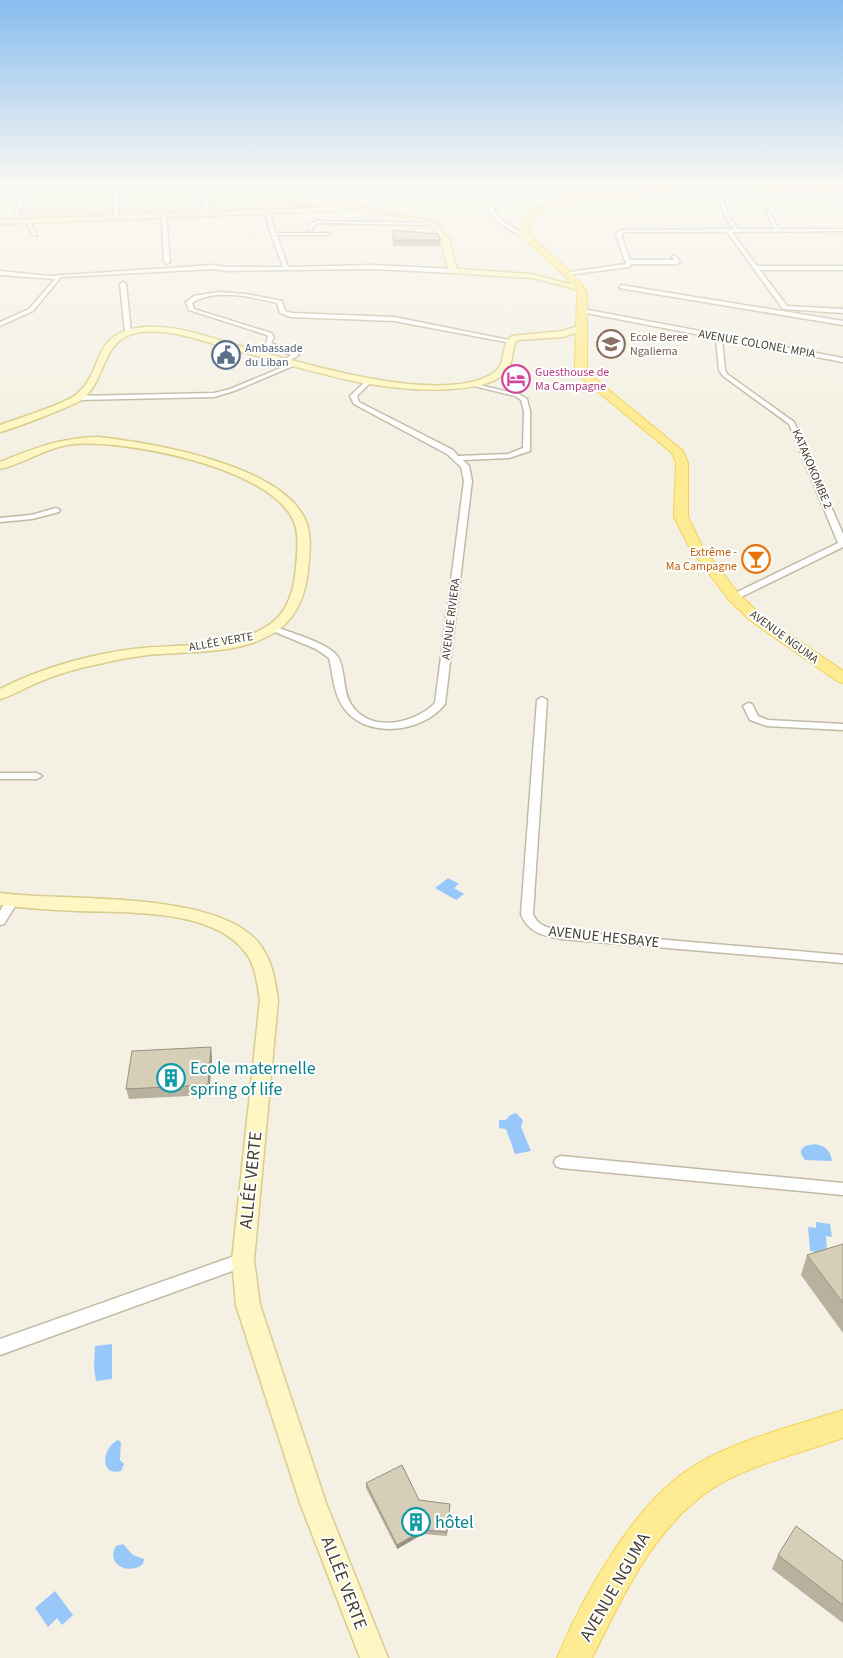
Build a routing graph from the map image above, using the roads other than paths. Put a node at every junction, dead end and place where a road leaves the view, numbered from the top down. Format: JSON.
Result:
{"nodes":[{"id":1,"x":284,"y":263,"type":"edge"},
{"id":2,"x":450,"y":263,"type":"edge"},
{"id":3,"x":556,"y":263,"type":"edge"},
{"id":4,"x":628,"y":263,"type":"edge"},
{"id":5,"x":752,"y":263,"type":"edge"},
{"id":6,"x":288,"y":268,"type":"junction"},
{"id":7,"x":755,"y":268,"type":"junction"},
{"id":8,"x":843,"y":268,"type":"edge"},
{"id":9,"x":454,"y":270,"type":"junction"},
{"id":10,"x":0,"y":273,"type":"edge"},
{"id":11,"x":567,"y":273,"type":"junction"},
{"id":12,"x":55,"y":277,"type":"junction"},
{"id":13,"x":123,"y":284,"type":"dead end"},
{"id":14,"x":580,"y":288,"type":"junction"},
{"id":15,"x":621,"y":288,"type":"dead end"},
{"id":16,"x":784,"y":310,"type":"junction"},
{"id":17,"x":583,"y":311,"type":"junction"},
{"id":18,"x":843,"y":311,"type":"edge"},
{"id":19,"x":843,"y":323,"type":"edge"},
{"id":20,"x":0,"y":324,"type":"edge"},
{"id":21,"x":128,"y":333,"type":"junction"},
{"id":22,"x":581,"y":334,"type":"junction"},
{"id":23,"x":719,"y":337,"type":"junction"},
{"id":24,"x":511,"y":341,"type":"junction"},
{"id":25,"x":843,"y":360,"type":"edge"},
{"id":26,"x":293,"y":361,"type":"junction"},
{"id":27,"x":369,"y":381,"type":"junction"},
{"id":28,"x":472,"y":384,"type":"junction"},
{"id":29,"x":79,"y":398,"type":"junction"},
{"id":30,"x":0,"y":429,"type":"edge"},
{"id":31,"x":457,"y":458,"type":"junction"},
{"id":32,"x":0,"y":466,"type":"edge"},
{"id":33,"x":56,"y":510,"type":"dead end"},
{"id":34,"x":0,"y":520,"type":"edge"},
{"id":35,"x":843,"y":544,"type":"edge"},
{"id":36,"x":734,"y":596,"type":"junction"},
{"id":37,"x":272,"y":629,"type":"junction"},
{"id":38,"x":843,"y":678,"type":"edge"},
{"id":39,"x":0,"y":695,"type":"edge"},
{"id":40,"x":542,"y":700,"type":"dead end"},
{"id":41,"x":748,"y":706,"type":"dead end"},
{"id":42,"x":843,"y":727,"type":"edge"},
{"id":43,"x":0,"y":776,"type":"edge"},
{"id":44,"x":37,"y":776,"type":"dead end"},
{"id":45,"x":6,"y":899,"type":"edge"},
{"id":46,"x":0,"y":921,"type":"edge"},
{"id":47,"x":843,"y":959,"type":"edge"},
{"id":48,"x":561,"y":1162,"type":"dead end"},
{"id":49,"x":843,"y":1189,"type":"edge"},
{"id":50,"x":244,"y":1260,"type":"junction"},
{"id":51,"x":0,"y":1347,"type":"edge"},
{"id":52,"x":843,"y":1424,"type":"edge"},
{"id":53,"x":374,"y":1658,"type":"edge"},
{"id":54,"x":574,"y":1658,"type":"edge"}],
"edges":[{"from":1,"to":6,"type":"street"},
{"from":2,"to":9,"type":"street"},
{"from":3,"to":11,"type":"main road"},
{"from":4,"to":11,"type":"street"},
{"from":5,"to":7,"type":"street"},
{"from":6,"to":9,"type":"street"},
{"from":6,"to":12,"type":"street"},
{"from":7,"to":8,"type":"street"},
{"from":7,"to":16,"type":"street"},
{"from":9,"to":14,"type":"street"},
{"from":10,"to":12,"type":"street"},
{"from":11,"to":14,"type":"main road"},
{"from":12,"to":20,"type":"street"},
{"from":13,"to":21,"type":"street"},
{"from":14,"to":17,"type":"main road","name":"AVENUE NGUMA"},
{"from":15,"to":16,"type":"street"},
{"from":16,"to":18,"type":"street"},
{"from":16,"to":19,"type":"street"},
{"from":17,"to":22,"type":"main road","name":"AVENUE NGUMA"},
{"from":17,"to":23,"type":"street","name":"AVENUE COLONEL MPIA"},
{"from":21,"to":26,"type":"street"},
{"from":21,"to":29,"type":"street"},
{"from":22,"to":24,"type":"street"},
{"from":22,"to":36,"type":"main road","name":"AVENUE NGUMA"},
{"from":23,"to":25,"type":"street","name":"AVENUE COLONEL MPIA"},
{"from":23,"to":35,"type":"street","name":"KATAKOKOMBE 2"},
{"from":24,"to":26,"type":"street"},
{"from":24,"to":28,"type":"street"},
{"from":26,"to":27,"type":"street"},
{"from":26,"to":29,"type":"street"},
{"from":27,"to":28,"type":"street"},
{"from":27,"to":31,"type":"street"},
{"from":28,"to":31,"type":"street"},
{"from":29,"to":30,"type":"street"},
{"from":31,"to":37,"type":"street","name":"AVENUE RIVIERA"},
{"from":32,"to":37,"type":"street","name":"ALLÉE VERTE"},
{"from":33,"to":34,"type":"street"},
{"from":35,"to":36,"type":"street"},
{"from":36,"to":38,"type":"main road","name":"AVENUE NGUMA"},
{"from":37,"to":39,"type":"street","name":"ALLÉE VERTE"},
{"from":40,"to":47,"type":"street","name":"AVENUE HESBAYE"},
{"from":41,"to":42,"type":"street"},
{"from":43,"to":44,"type":"street"},
{"from":45,"to":46,"type":"street"},
{"from":45,"to":50,"type":"street","name":"ALLÉE VERTE"},
{"from":48,"to":49,"type":"street"},
{"from":50,"to":51,"type":"street"},
{"from":50,"to":53,"type":"street","name":"ALLÉE VERTE"},
{"from":52,"to":54,"type":"main road","name":"AVENUE NGUMA"}]}
